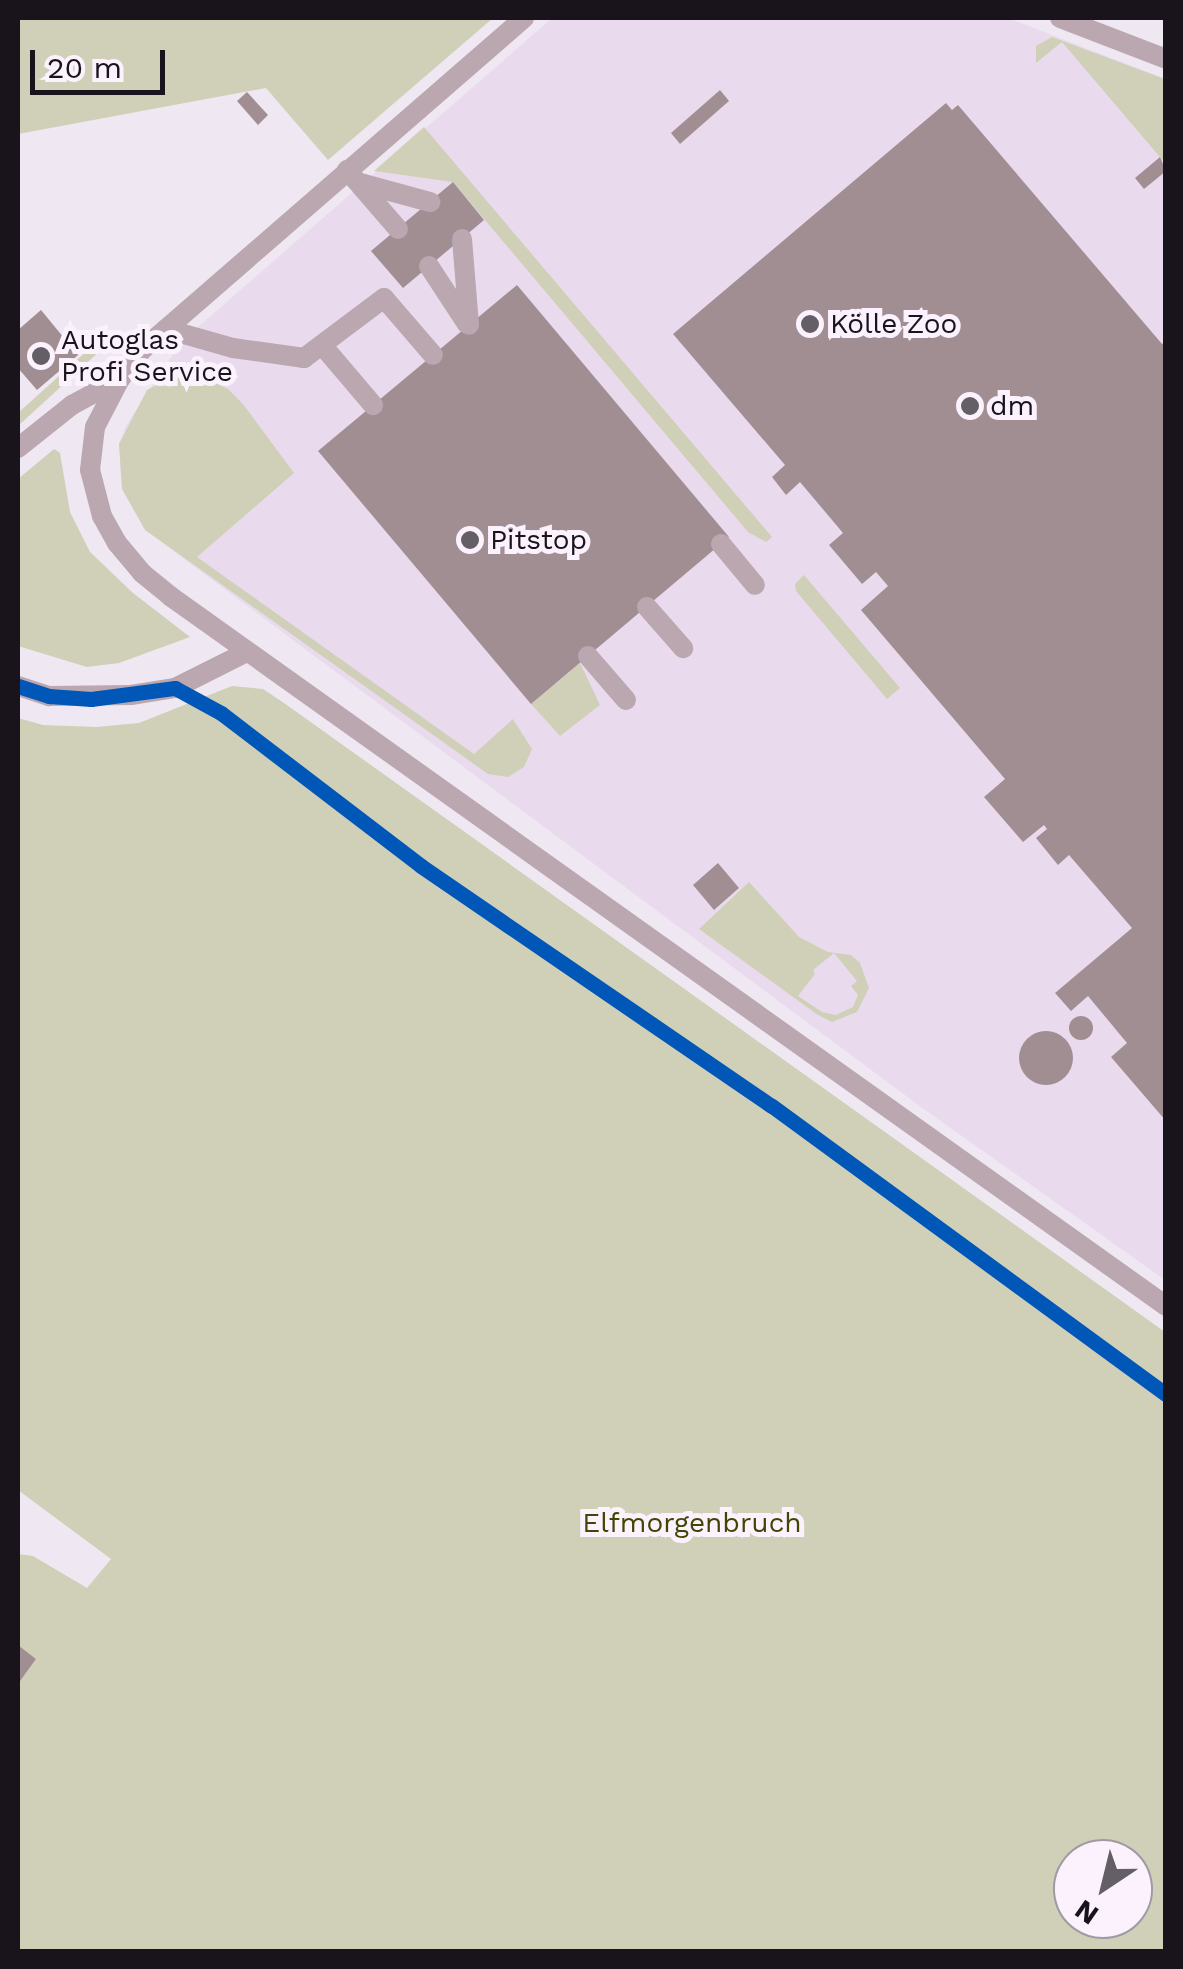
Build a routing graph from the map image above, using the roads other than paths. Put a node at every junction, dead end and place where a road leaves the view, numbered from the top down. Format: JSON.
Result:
{"nodes":[{"id":1,"x":524,"y":18,"type":"edge"},
{"id":2,"x":1060,"y":18,"type":"edge"},
{"id":3,"x":1166,"y":59,"type":"edge"},
{"id":4,"x":353,"y":176,"type":"junction"},
{"id":5,"x":430,"y":202,"type":"dead end"},
{"id":6,"x":398,"y":229,"type":"dead end"},
{"id":7,"x":462,"y":239,"type":"dead end"},
{"id":8,"x":429,"y":266,"type":"dead end"},
{"id":9,"x":166,"y":329,"type":"junction"},
{"id":10,"x":322,"y":346,"type":"junction"},
{"id":11,"x":432,"y":355,"type":"dead end"},
{"id":12,"x":120,"y":380,"type":"junction"},
{"id":13,"x":373,"y":406,"type":"dead end"},
{"id":14,"x":18,"y":448,"type":"edge"},
{"id":15,"x":721,"y":544,"type":"dead end"},
{"id":16,"x":755,"y":585,"type":"dead end"},
{"id":17,"x":647,"y":606,"type":"dead end"},
{"id":18,"x":683,"y":648,"type":"dead end"},
{"id":19,"x":247,"y":652,"type":"junction"},
{"id":20,"x":588,"y":656,"type":"dead end"},
{"id":21,"x":18,"y":686,"type":"edge"},
{"id":22,"x":626,"y":700,"type":"dead end"},
{"id":23,"x":1166,"y":1306,"type":"edge"}],
"edges":[{"from":1,"to":4,"type":"lane"},
{"from":2,"to":3,"type":"lane"},
{"from":4,"to":5,"type":"lane"},
{"from":4,"to":6,"type":"lane"},
{"from":4,"to":9,"type":"lane"},
{"from":7,"to":8,"type":"lane"},
{"from":9,"to":10,"type":"lane"},
{"from":9,"to":12,"type":"lane"},
{"from":10,"to":11,"type":"lane"},
{"from":10,"to":13,"type":"lane"},
{"from":12,"to":14,"type":"lane"},
{"from":12,"to":19,"type":"lane"},
{"from":15,"to":16,"type":"lane"},
{"from":17,"to":18,"type":"lane"},
{"from":19,"to":21,"type":"lane"},
{"from":19,"to":23,"type":"lane"},
{"from":20,"to":22,"type":"lane"}]}
